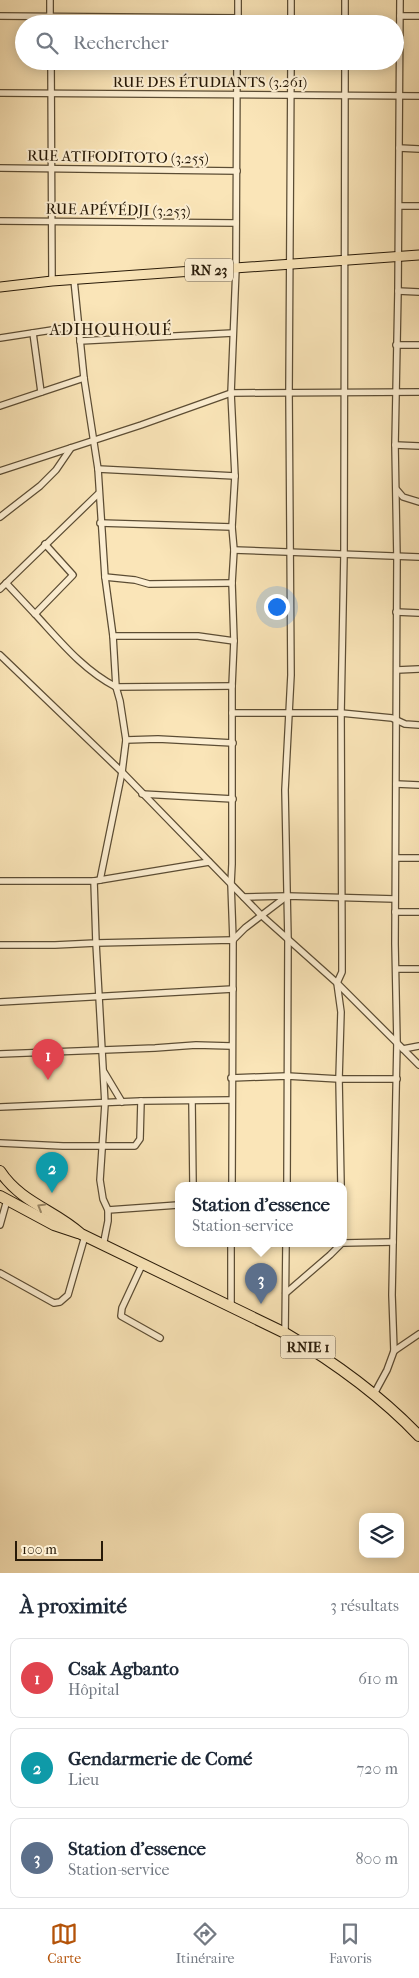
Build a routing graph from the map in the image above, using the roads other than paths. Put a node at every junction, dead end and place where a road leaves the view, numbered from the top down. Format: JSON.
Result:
{"nodes":[{"id":1,"x":50,"y":0,"type":"edge"},
{"id":2,"x":238,"y":0,"type":"edge"},
{"id":3,"x":291,"y":0,"type":"edge"},
{"id":4,"x":345,"y":0,"type":"edge"},
{"id":5,"x":400,"y":0,"type":"edge"},
{"id":6,"x":50,"y":15,"type":"edge"},
{"id":7,"x":238,"y":15,"type":"edge"},
{"id":8,"x":291,"y":15,"type":"edge"},
{"id":9,"x":345,"y":15,"type":"edge"},
{"id":10,"x":400,"y":15,"type":"edge"},
{"id":11,"x":0,"y":16,"type":"edge"},
{"id":12,"x":15,"y":16,"type":"edge"},
{"id":13,"x":404,"y":16,"type":"edge"},
{"id":14,"x":419,"y":16,"type":"edge"},
{"id":15,"x":51,"y":70,"type":"edge"},
{"id":16,"x":237,"y":70,"type":"edge"},
{"id":17,"x":291,"y":70,"type":"edge"},
{"id":18,"x":345,"y":70,"type":"edge"},
{"id":19,"x":399,"y":70,"type":"edge"},
{"id":20,"x":0,"y":93,"type":"edge"},
{"id":21,"x":51,"y":94,"type":"junction"},
{"id":22,"x":237,"y":95,"type":"junction"},
{"id":23,"x":291,"y":95,"type":"junction"},
{"id":24,"x":344,"y":95,"type":"junction"},
{"id":25,"x":399,"y":96,"type":"junction"},
{"id":26,"x":419,"y":96,"type":"edge"},
{"id":27,"x":399,"y":148,"type":"junction"},
{"id":28,"x":419,"y":148,"type":"edge"},
{"id":29,"x":0,"y":168,"type":"edge"},
{"id":30,"x":51,"y":168,"type":"junction"},
{"id":31,"x":237,"y":171,"type":"junction"},
{"id":32,"x":399,"y":206,"type":"junction"},
{"id":33,"x":419,"y":206,"type":"edge"},
{"id":34,"x":0,"y":221,"type":"edge"},
{"id":35,"x":50,"y":221,"type":"junction"},
{"id":36,"x":236,"y":223,"type":"junction"},
{"id":37,"x":419,"y":255,"type":"edge"},
{"id":38,"x":398,"y":257,"type":"junction"},
{"id":39,"x":344,"y":261,"type":"junction"},
{"id":40,"x":290,"y":265,"type":"junction"},
{"id":41,"x":236,"y":268,"type":"junction"},
{"id":42,"x":74,"y":280,"type":"junction"},
{"id":43,"x":52,"y":281,"type":"junction"},
{"id":44,"x":0,"y":286,"type":"edge"},
{"id":45,"x":398,"y":291,"type":"junction"},
{"id":46,"x":419,"y":292,"type":"edge"},
{"id":47,"x":78,"y":326,"type":"junction"},
{"id":48,"x":33,"y":333,"type":"junction"},
{"id":49,"x":233,"y":333,"type":"junction"},
{"id":50,"x":0,"y":338,"type":"edge"},
{"id":51,"x":80,"y":342,"type":"junction"},
{"id":52,"x":396,"y":345,"type":"junction"},
{"id":53,"x":419,"y":345,"type":"edge"},
{"id":54,"x":84,"y":378,"type":"junction"},
{"id":55,"x":343,"y":391,"type":"junction"},
{"id":56,"x":40,"y":392,"type":"junction"},
{"id":57,"x":289,"y":392,"type":"junction"},
{"id":58,"x":396,"y":392,"type":"junction"},
{"id":59,"x":419,"y":392,"type":"edge"},
{"id":60,"x":231,"y":393,"type":"junction"},
{"id":61,"x":0,"y":406,"type":"edge"},
{"id":62,"x":92,"y":442,"type":"junction"},
{"id":63,"x":395,"y":445,"type":"junction"},
{"id":64,"x":419,"y":446,"type":"edge"},
{"id":65,"x":71,"y":448,"type":"junction"},
{"id":66,"x":98,"y":469,"type":"junction"},
{"id":67,"x":0,"y":471,"type":"edge"},
{"id":68,"x":235,"y":476,"type":"junction"},
{"id":69,"x":397,"y":490,"type":"junction"},
{"id":70,"x":98,"y":494,"type":"junction"},
{"id":71,"x":419,"y":502,"type":"edge"},
{"id":72,"x":0,"y":517,"type":"edge"},
{"id":73,"x":100,"y":523,"type":"junction"},
{"id":74,"x":232,"y":527,"type":"junction"},
{"id":75,"x":45,"y":544,"type":"junction"},
{"id":76,"x":234,"y":550,"type":"junction"},
{"id":77,"x":290,"y":552,"type":"junction"},
{"id":78,"x":344,"y":555,"type":"junction"},
{"id":79,"x":419,"y":557,"type":"edge"},
{"id":80,"x":397,"y":558,"type":"junction"},
{"id":81,"x":105,"y":576,"type":"junction"},
{"id":82,"x":6,"y":583,"type":"junction"},
{"id":83,"x":232,"y":583,"type":"junction"},
{"id":84,"x":0,"y":589,"type":"edge"},
{"id":85,"x":396,"y":612,"type":"junction"},
{"id":86,"x":419,"y":612,"type":"edge"},
{"id":87,"x":35,"y":614,"type":"junction"},
{"id":88,"x":113,"y":636,"type":"junction"},
{"id":89,"x":234,"y":641,"type":"junction"},
{"id":90,"x":0,"y":655,"type":"edge"},
{"id":91,"x":419,"y":668,"type":"edge"},
{"id":92,"x":397,"y":670,"type":"junction"},
{"id":93,"x":232,"y":686,"type":"junction"},
{"id":94,"x":116,"y":687,"type":"junction"},
{"id":95,"x":289,"y":712,"type":"junction"},
{"id":96,"x":232,"y":713,"type":"junction"},
{"id":97,"x":341,"y":713,"type":"junction"},
{"id":98,"x":397,"y":719,"type":"junction"},
{"id":99,"x":419,"y":725,"type":"edge"},
{"id":100,"x":126,"y":740,"type":"junction"},
{"id":101,"x":233,"y":743,"type":"junction"},
{"id":102,"x":122,"y":772,"type":"junction"},
{"id":103,"x":396,"y":784,"type":"junction"},
{"id":104,"x":419,"y":785,"type":"edge"},
{"id":105,"x":142,"y":794,"type":"junction"},
{"id":106,"x":233,"y":800,"type":"junction"},
{"id":107,"x":397,"y":858,"type":"junction"},
{"id":108,"x":419,"y":858,"type":"edge"},
{"id":109,"x":209,"y":862,"type":"junction"},
{"id":110,"x":97,"y":880,"type":"junction"},
{"id":111,"x":0,"y":881,"type":"edge"},
{"id":112,"x":231,"y":884,"type":"junction"},
{"id":113,"x":287,"y":896,"type":"junction"},
{"id":114,"x":244,"y":897,"type":"junction"},
{"id":115,"x":341,"y":898,"type":"junction"},
{"id":116,"x":395,"y":899,"type":"junction"},
{"id":117,"x":395,"y":912,"type":"junction"},
{"id":118,"x":419,"y":912,"type":"edge"},
{"id":119,"x":261,"y":915,"type":"junction"},
{"id":120,"x":233,"y":940,"type":"junction"},
{"id":121,"x":288,"y":940,"type":"junction"},
{"id":122,"x":96,"y":943,"type":"junction"},
{"id":123,"x":0,"y":945,"type":"edge"},
{"id":124,"x":396,"y":969,"type":"junction"},
{"id":125,"x":419,"y":969,"type":"edge"},
{"id":126,"x":337,"y":983,"type":"junction"},
{"id":127,"x":234,"y":989,"type":"junction"},
{"id":128,"x":99,"y":996,"type":"junction"},
{"id":129,"x":0,"y":1002,"type":"edge"},
{"id":130,"x":397,"y":1042,"type":"junction"},
{"id":131,"x":231,"y":1046,"type":"junction"},
{"id":132,"x":419,"y":1046,"type":"edge"},
{"id":133,"x":102,"y":1049,"type":"junction"},
{"id":134,"x":403,"y":1049,"type":"junction"},
{"id":135,"x":0,"y":1054,"type":"edge"},
{"id":136,"x":419,"y":1065,"type":"edge"},
{"id":137,"x":104,"y":1071,"type":"junction"},
{"id":138,"x":287,"y":1076,"type":"junction"},
{"id":139,"x":231,"y":1078,"type":"junction"},
{"id":140,"x":339,"y":1079,"type":"junction"},
{"id":141,"x":397,"y":1079,"type":"junction"},
{"id":142,"x":232,"y":1100,"type":"junction"},
{"id":143,"x":141,"y":1101,"type":"junction"},
{"id":144,"x":192,"y":1101,"type":"junction"},
{"id":145,"x":122,"y":1102,"type":"junction"},
{"id":146,"x":105,"y":1104,"type":"junction"},
{"id":147,"x":0,"y":1107,"type":"edge"},
{"id":148,"x":0,"y":1143,"type":"edge"},
{"id":149,"x":102,"y":1147,"type":"junction"},
{"id":150,"x":0,"y":1171,"type":"edge"},
{"id":151,"x":193,"y":1182,"type":"edge"},
{"id":152,"x":232,"y":1182,"type":"edge"},
{"id":153,"x":287,"y":1182,"type":"edge"},
{"id":154,"x":341,"y":1182,"type":"edge"},
{"id":155,"x":3,"y":1198,"type":"edge"},
{"id":156,"x":175,"y":1205,"type":"edge"},
{"id":157,"x":108,"y":1210,"type":"junction"},
{"id":158,"x":0,"y":1225,"type":"edge"},
{"id":159,"x":83,"y":1235,"type":"junction"},
{"id":160,"x":393,"y":1242,"type":"junction"},
{"id":161,"x":347,"y":1243,"type":"edge"},
{"id":162,"x":103,"y":1246,"type":"junction"},
{"id":163,"x":231,"y":1247,"type":"edge"},
{"id":164,"x":286,"y":1247,"type":"edge"},
{"id":165,"x":339,"y":1247,"type":"edge"},
{"id":166,"x":142,"y":1265,"type":"junction"},
{"id":167,"x":0,"y":1273,"type":"edge"},
{"id":168,"x":286,"y":1293,"type":"junction"},
{"id":169,"x":231,"y":1308,"type":"junction"},
{"id":170,"x":285,"y":1333,"type":"junction"},
{"id":171,"x":419,"y":1334,"type":"edge"},
{"id":172,"x":160,"y":1338,"type":"dead end"},
{"id":173,"x":394,"y":1351,"type":"junction"},
{"id":174,"x":374,"y":1394,"type":"junction"},
{"id":175,"x":418,"y":1434,"type":"edge"}],
"edges":[{"from":1,"to":6,"type":"street"},
{"from":2,"to":7,"type":"street"},
{"from":3,"to":8,"type":"street"},
{"from":4,"to":9,"type":"street"},
{"from":5,"to":10,"type":"street"},
{"from":11,"to":12,"type":"street"},
{"from":13,"to":14,"type":"street"},
{"from":15,"to":21,"type":"street"},
{"from":16,"to":22,"type":"street"},
{"from":17,"to":23,"type":"street"},
{"from":18,"to":24,"type":"street"},
{"from":19,"to":25,"type":"street"},
{"from":20,"to":21,"type":"street","name":"RUE DES ÉTUDIANTS (3.261)"},
{"from":21,"to":22,"type":"street","name":"RUE DES ÉTUDIANTS (3.261)"},
{"from":21,"to":30,"type":"street"},
{"from":22,"to":23,"type":"street","name":"RUE DES ÉTUDIANTS (3.261)"},
{"from":22,"to":31,"type":"street"},
{"from":23,"to":24,"type":"street","name":"RUE DES ÉTUDIANTS (3.261)"},
{"from":23,"to":40,"type":"street"},
{"from":24,"to":25,"type":"street","name":"RUE DES ÉTUDIANTS (3.261)"},
{"from":24,"to":39,"type":"street"},
{"from":25,"to":26,"type":"street","name":"RUE DES ÉTUDIANTS (3.261)"},
{"from":25,"to":27,"type":"street"},
{"from":27,"to":28,"type":"street"},
{"from":27,"to":32,"type":"street"},
{"from":29,"to":30,"type":"street","name":"RUE ATIFODITOTO (3.255)"},
{"from":30,"to":31,"type":"street","name":"RUE ATIFODITOTO (3.255)"},
{"from":30,"to":35,"type":"street"},
{"from":31,"to":36,"type":"street"},
{"from":32,"to":33,"type":"street"},
{"from":32,"to":38,"type":"street"},
{"from":34,"to":35,"type":"street","name":"RUE APÉVÉDJI (3.253)"},
{"from":35,"to":36,"type":"street","name":"RUE APÉVÉDJI (3.253)"},
{"from":35,"to":43,"type":"street"},
{"from":36,"to":41,"type":"street"},
{"from":37,"to":38,"type":"main road","number":"RN 23"},
{"from":38,"to":39,"type":"main road","number":"RN 23"},
{"from":38,"to":45,"type":"street"},
{"from":39,"to":40,"type":"main road","number":"RN 23"},
{"from":39,"to":55,"type":"street"},
{"from":40,"to":41,"type":"main road","number":"RN 23"},
{"from":40,"to":57,"type":"street"},
{"from":41,"to":42,"type":"main road","number":"RN 23"},
{"from":41,"to":49,"type":"street"},
{"from":42,"to":43,"type":"main road","number":"RN 23"},
{"from":42,"to":47,"type":"street"},
{"from":43,"to":44,"type":"main road","number":"RN 23"},
{"from":45,"to":46,"type":"street"},
{"from":45,"to":52,"type":"street"},
{"from":47,"to":48,"type":"street"},
{"from":47,"to":51,"type":"street"},
{"from":48,"to":50,"type":"street"},
{"from":48,"to":56,"type":"street"},
{"from":49,"to":51,"type":"street"},
{"from":49,"to":60,"type":"street"},
{"from":51,"to":54,"type":"street"},
{"from":52,"to":53,"type":"street"},
{"from":52,"to":58,"type":"street"},
{"from":54,"to":56,"type":"street"},
{"from":54,"to":62,"type":"street"},
{"from":55,"to":57,"type":"street"},
{"from":55,"to":58,"type":"street"},
{"from":55,"to":78,"type":"street"},
{"from":56,"to":61,"type":"street"},
{"from":57,"to":60,"type":"street"},
{"from":57,"to":77,"type":"street"},
{"from":58,"to":59,"type":"street"},
{"from":58,"to":63,"type":"street"},
{"from":60,"to":62,"type":"street"},
{"from":60,"to":68,"type":"street"},
{"from":62,"to":65,"type":"street"},
{"from":62,"to":66,"type":"street"},
{"from":63,"to":64,"type":"street"},
{"from":63,"to":69,"type":"street"},
{"from":65,"to":67,"type":"street"},
{"from":65,"to":72,"type":"street"},
{"from":66,"to":68,"type":"street"},
{"from":66,"to":70,"type":"street"},
{"from":68,"to":74,"type":"street"},
{"from":69,"to":71,"type":"street"},
{"from":69,"to":80,"type":"street"},
{"from":70,"to":73,"type":"street"},
{"from":70,"to":75,"type":"street"},
{"from":73,"to":74,"type":"street"},
{"from":73,"to":81,"type":"street"},
{"from":74,"to":76,"type":"street"},
{"from":75,"to":82,"type":"street"},
{"from":75,"to":87,"type":"street"},
{"from":76,"to":77,"type":"street"},
{"from":76,"to":83,"type":"street"},
{"from":77,"to":78,"type":"street"},
{"from":77,"to":95,"type":"street"},
{"from":78,"to":80,"type":"street"},
{"from":78,"to":97,"type":"street"},
{"from":79,"to":80,"type":"street"},
{"from":80,"to":85,"type":"street"},
{"from":81,"to":83,"type":"street"},
{"from":81,"to":88,"type":"street"},
{"from":82,"to":84,"type":"street"},
{"from":82,"to":87,"type":"street"},
{"from":83,"to":89,"type":"street"},
{"from":85,"to":86,"type":"street"},
{"from":85,"to":92,"type":"street"},
{"from":87,"to":94,"type":"street"},
{"from":88,"to":89,"type":"street"},
{"from":88,"to":94,"type":"street"},
{"from":89,"to":93,"type":"street"},
{"from":90,"to":102,"type":"street"},
{"from":91,"to":92,"type":"street"},
{"from":92,"to":98,"type":"street"},
{"from":93,"to":94,"type":"street"},
{"from":93,"to":96,"type":"street"},
{"from":94,"to":100,"type":"street"},
{"from":95,"to":96,"type":"street"},
{"from":95,"to":97,"type":"street"},
{"from":95,"to":113,"type":"street"},
{"from":96,"to":101,"type":"street"},
{"from":97,"to":98,"type":"street"},
{"from":97,"to":115,"type":"street"},
{"from":98,"to":99,"type":"street"},
{"from":98,"to":103,"type":"street"},
{"from":100,"to":101,"type":"street"},
{"from":100,"to":102,"type":"street"},
{"from":101,"to":106,"type":"street"},
{"from":102,"to":105,"type":"street"},
{"from":102,"to":110,"type":"street"},
{"from":103,"to":104,"type":"street"},
{"from":103,"to":107,"type":"street"},
{"from":105,"to":106,"type":"street"},
{"from":105,"to":109,"type":"street"},
{"from":106,"to":112,"type":"street"},
{"from":107,"to":108,"type":"street"},
{"from":107,"to":116,"type":"street"},
{"from":109,"to":110,"type":"street"},
{"from":109,"to":112,"type":"street"},
{"from":110,"to":111,"type":"street"},
{"from":110,"to":122,"type":"street"},
{"from":112,"to":114,"type":"street"},
{"from":112,"to":120,"type":"street"},
{"from":113,"to":114,"type":"street"},
{"from":113,"to":115,"type":"street"},
{"from":113,"to":119,"type":"street"},
{"from":113,"to":121,"type":"street"},
{"from":114,"to":119,"type":"street"},
{"from":115,"to":116,"type":"street"},
{"from":115,"to":126,"type":"street"},
{"from":116,"to":117,"type":"street"},
{"from":117,"to":118,"type":"street"},
{"from":117,"to":124,"type":"street"},
{"from":119,"to":120,"type":"street"},
{"from":119,"to":121,"type":"street"},
{"from":120,"to":122,"type":"street"},
{"from":120,"to":127,"type":"street"},
{"from":121,"to":126,"type":"street"},
{"from":121,"to":138,"type":"street"},
{"from":122,"to":123,"type":"street"},
{"from":122,"to":128,"type":"street"},
{"from":124,"to":125,"type":"street"},
{"from":124,"to":130,"type":"street"},
{"from":126,"to":130,"type":"street"},
{"from":126,"to":140,"type":"street"},
{"from":127,"to":128,"type":"street"},
{"from":127,"to":131,"type":"street"},
{"from":128,"to":129,"type":"street"},
{"from":128,"to":133,"type":"street"},
{"from":130,"to":134,"type":"street"},
{"from":130,"to":141,"type":"street"},
{"from":131,"to":133,"type":"street"},
{"from":131,"to":139,"type":"street"},
{"from":132,"to":134,"type":"street"},
{"from":133,"to":135,"type":"street"},
{"from":133,"to":137,"type":"street"},
{"from":134,"to":136,"type":"street"},
{"from":137,"to":145,"type":"street"},
{"from":137,"to":146,"type":"street"},
{"from":138,"to":139,"type":"street"},
{"from":138,"to":140,"type":"street"},
{"from":138,"to":153,"type":"street"},
{"from":139,"to":142,"type":"street"},
{"from":140,"to":141,"type":"street"},
{"from":140,"to":154,"type":"street"},
{"from":141,"to":160,"type":"street"},
{"from":142,"to":144,"type":"street"},
{"from":142,"to":152,"type":"street"},
{"from":143,"to":144,"type":"street"},
{"from":143,"to":145,"type":"street"},
{"from":143,"to":149,"type":"street"},
{"from":144,"to":151,"type":"street"},
{"from":145,"to":146,"type":"street"},
{"from":146,"to":147,"type":"street"},
{"from":146,"to":149,"type":"street"},
{"from":148,"to":149,"type":"street"},
{"from":149,"to":157,"type":"street"},
{"from":159,"to":150,"type":"highway","number":"RNIE 1","one_way":true},
{"from":155,"to":158,"type":"street"},
{"from":155,"to":159,"type":"highway","number":"RNIE 1"},
{"from":156,"to":157,"type":"street"},
{"from":157,"to":162,"type":"street"},
{"from":159,"to":162,"type":"highway","number":"RNIE 1"},
{"from":159,"to":167,"type":"street"},
{"from":160,"to":161,"type":"street"},
{"from":160,"to":173,"type":"street"},
{"from":162,"to":166,"type":"highway","number":"RNIE 1"},
{"from":163,"to":169,"type":"street"},
{"from":164,"to":168,"type":"street"},
{"from":165,"to":168,"type":"street"},
{"from":166,"to":169,"type":"highway","number":"RNIE 1"},
{"from":166,"to":172,"type":"street"},
{"from":168,"to":170,"type":"street"},
{"from":169,"to":170,"type":"highway","number":"RNIE 1"},
{"from":170,"to":174,"type":"highway","number":"RNIE 1"},
{"from":171,"to":173,"type":"street"},
{"from":173,"to":174,"type":"street"},
{"from":174,"to":175,"type":"highway","number":"RNIE 1"}]}
